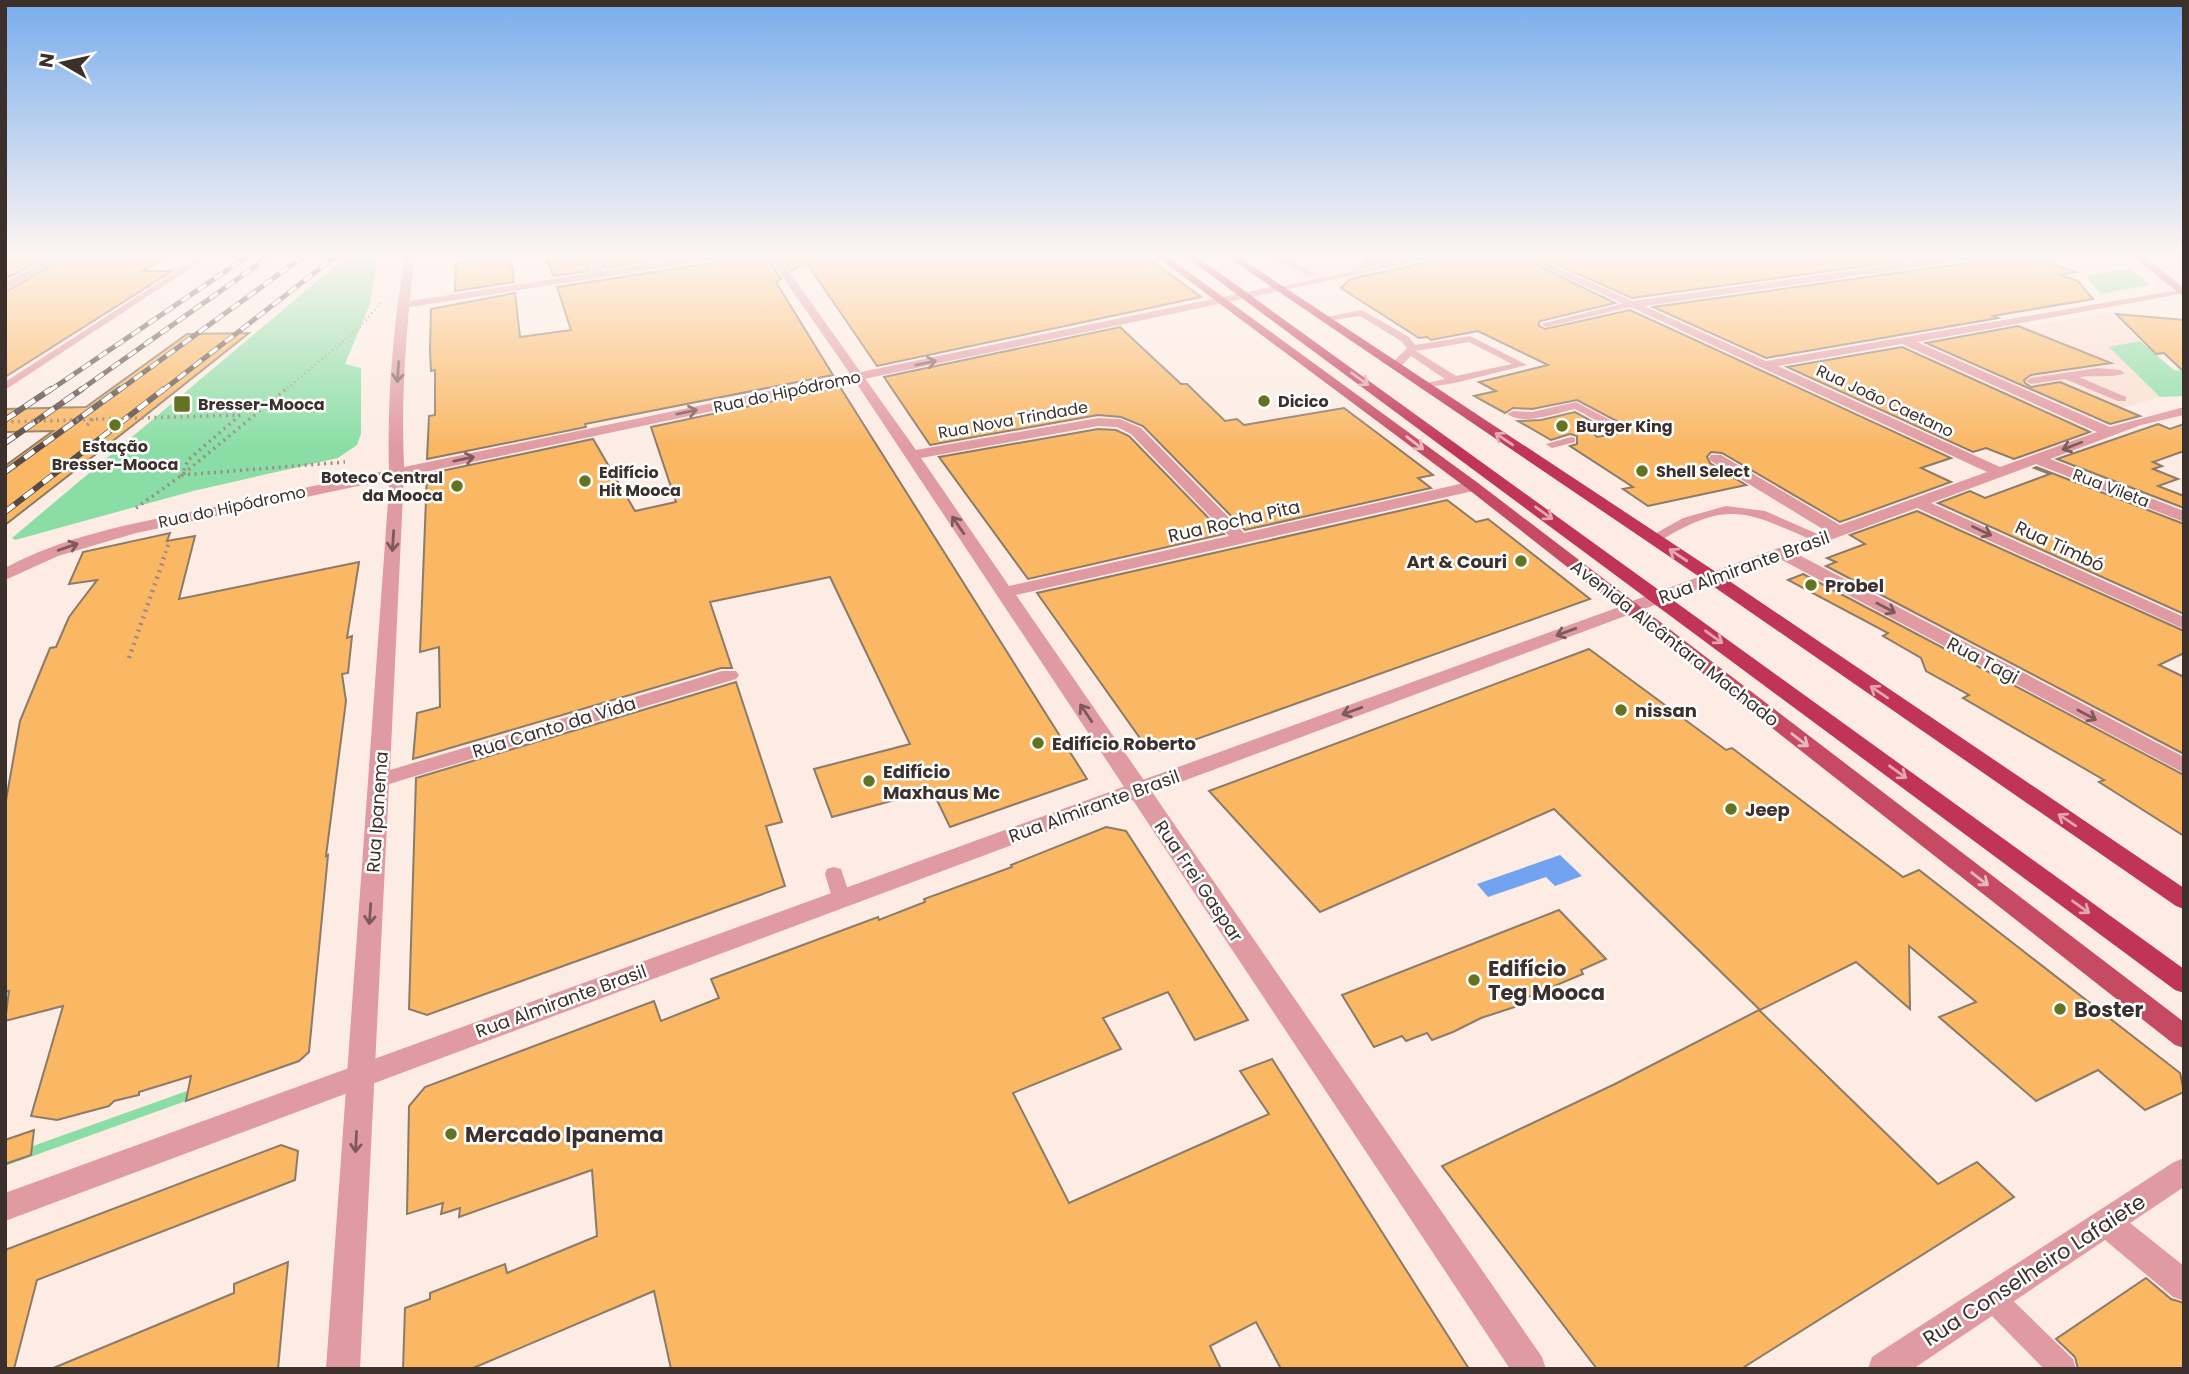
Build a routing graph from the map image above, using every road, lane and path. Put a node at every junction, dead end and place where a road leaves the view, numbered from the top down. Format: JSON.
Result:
{"nodes":[{"id":1,"x":107,"y":320,"type":"edge"},
{"id":2,"x":366,"y":320,"type":"edge"},
{"id":3,"x":403,"y":320,"type":"edge"},
{"id":4,"x":819,"y":320,"type":"edge"},
{"id":5,"x":1128,"y":320,"type":"edge"},
{"id":6,"x":1250,"y":320,"type":"edge"},
{"id":7,"x":1280,"y":320,"type":"edge"},
{"id":8,"x":1329,"y":320,"type":"edge"},
{"id":9,"x":1373,"y":320,"type":"edge"},
{"id":10,"x":1563,"y":320,"type":"edge"},
{"id":11,"x":1667,"y":320,"type":"edge"},
{"id":12,"x":2019,"y":320,"type":"edge"},
{"id":13,"x":1546,"y":324,"type":"dead end"},
{"id":14,"x":1903,"y":340,"type":"junction"},
{"id":15,"x":1412,"y":350,"type":"junction"},
{"id":16,"x":1396,"y":365,"type":"junction"},
{"id":17,"x":1764,"y":365,"type":"junction"},
{"id":18,"x":2120,"y":373,"type":"dead end"},
{"id":19,"x":2067,"y":376,"type":"junction"},
{"id":20,"x":859,"y":377,"type":"junction"},
{"id":21,"x":1455,"y":380,"type":"junction"},
{"id":22,"x":2031,"y":380,"type":"dead end"},
{"id":23,"x":1426,"y":386,"type":"junction"},
{"id":24,"x":5,"y":387,"type":"edge"},
{"id":25,"x":2122,"y":400,"type":"dead end"},
{"id":26,"x":2184,"y":411,"type":"edge"},
{"id":27,"x":1513,"y":414,"type":"dead end"},
{"id":28,"x":93,"y":419,"type":"junction"},
{"id":29,"x":5,"y":422,"type":"edge"},
{"id":30,"x":88,"y":425,"type":"dead end"},
{"id":31,"x":1601,"y":432,"type":"dead end"},
{"id":32,"x":2109,"y":432,"type":"junction"},
{"id":33,"x":1571,"y":440,"type":"dead end"},
{"id":34,"x":1552,"y":444,"type":"dead end"},
{"id":35,"x":911,"y":455,"type":"junction"},
{"id":36,"x":1716,"y":458,"type":"dead end"},
{"id":37,"x":2037,"y":460,"type":"junction"},
{"id":38,"x":397,"y":466,"type":"junction"},
{"id":39,"x":2001,"y":473,"type":"junction"},
{"id":40,"x":182,"y":475,"type":"junction"},
{"id":41,"x":1473,"y":486,"type":"junction"},
{"id":42,"x":1920,"y":503,"type":"junction"},
{"id":43,"x":2184,"y":517,"type":"edge"},
{"id":44,"x":178,"y":519,"type":"junction"},
{"id":45,"x":1840,"y":532,"type":"junction"},
{"id":46,"x":93,"y":538,"type":"junction"},
{"id":47,"x":1241,"y":539,"type":"junction"},
{"id":48,"x":1653,"y":539,"type":"junction"},
{"id":49,"x":1822,"y":539,"type":"junction"},
{"id":50,"x":1782,"y":553,"type":"junction"},
{"id":51,"x":5,"y":575,"type":"edge"},
{"id":52,"x":1713,"y":578,"type":"junction"},
{"id":53,"x":1004,"y":593,"type":"junction"},
{"id":54,"x":1660,"y":597,"type":"junction"},
{"id":55,"x":1630,"y":608,"type":"junction"},
{"id":56,"x":2184,"y":624,"type":"edge"},
{"id":57,"x":129,"y":658,"type":"dead end"},
{"id":58,"x":730,"y":675,"type":"dead end"},
{"id":59,"x":2184,"y":766,"type":"edge"},
{"id":60,"x":379,"y":780,"type":"junction"},
{"id":61,"x":1138,"y":790,"type":"junction"},
{"id":62,"x":834,"y":874,"type":"dead end"},
{"id":63,"x":841,"y":899,"type":"junction"},
{"id":64,"x":2184,"y":900,"type":"edge"},
{"id":65,"x":2184,"y":983,"type":"edge"},
{"id":66,"x":2184,"y":1037,"type":"edge"},
{"id":67,"x":360,"y":1076,"type":"junction"},
{"id":68,"x":2184,"y":1171,"type":"edge"},
{"id":69,"x":5,"y":1208,"type":"edge"},
{"id":70,"x":2108,"y":1224,"type":"junction"},
{"id":71,"x":2184,"y":1286,"type":"edge"},
{"id":72,"x":1993,"y":1299,"type":"junction"},
{"id":73,"x":343,"y":1369,"type":"edge"},
{"id":74,"x":1530,"y":1369,"type":"edge"},
{"id":75,"x":1884,"y":1369,"type":"edge"},
{"id":76,"x":2063,"y":1369,"type":"edge"}],
"edges":[{"from":1,"to":24,"type":"lane"},
{"from":2,"to":40,"type":"path"},
{"from":3,"to":38,"type":"street","name":"Rua Ipanema","one_way":true},
{"from":4,"to":20,"type":"street","name":"Rua Frei Gaspar"},
{"from":20,"to":5,"type":"street","name":"Rua do Hipódromo","one_way":true},
{"from":6,"to":41,"type":"main road","name":"Avenida Alcântara Machado","one_way":true},
{"from":7,"to":54,"type":"highway","name":"Avenida Alcântara Machado","one_way":true},
{"from":8,"to":16,"type":"highway"},
{"from":9,"to":15,"type":"lane"},
{"from":10,"to":13,"type":"lane"},
{"from":11,"to":17,"type":"street","name":"Rua João Caetano"},
{"from":12,"to":14,"type":"street"},
{"from":14,"to":17,"type":"street"},
{"from":14,"to":32,"type":"street"},
{"from":15,"to":16,"type":"lane"},
{"from":15,"to":21,"type":"lane"},
{"from":15,"to":21,"type":"lane"},
{"from":16,"to":23,"type":"highway"},
{"from":17,"to":39,"type":"street","name":"Rua João Caetano"},
{"from":18,"to":19,"type":"lane"},
{"from":19,"to":22,"type":"lane"},
{"from":19,"to":25,"type":"lane"},
{"from":20,"to":35,"type":"street","name":"Rua Frei Gaspar"},
{"from":38,"to":20,"type":"street","name":"Rua do Hipódromo","one_way":true},
{"from":21,"to":23,"type":"lane"},
{"from":48,"to":23,"type":"highway","one_way":true},
{"from":26,"to":32,"type":"street","name":"Rua Almirante Brasil"},
{"from":27,"to":31,"type":"lane"},
{"from":28,"to":29,"type":"path","bridge":true},
{"from":28,"to":30,"type":"path"},
{"from":28,"to":40,"type":"path","bridge":true},
{"from":32,"to":37,"type":"street","name":"Rua Almirante Brasil","one_way":true},
{"from":33,"to":34,"type":"lane"},
{"from":35,"to":47,"type":"street","name":"Rua Nova Trindade"},
{"from":53,"to":35,"type":"street","name":"Rua Frei Gaspar","one_way":true},
{"from":36,"to":45,"type":"street"},
{"from":37,"to":39,"type":"street","name":"Rua Almirante Brasil"},
{"from":37,"to":43,"type":"street","name":"Rua Vileta"},
{"from":38,"to":40,"type":"path"},
{"from":38,"to":44,"type":"street","name":"Rua do Hipódromo"},
{"from":38,"to":60,"type":"street","name":"Rua Ipanema","one_way":true},
{"from":39,"to":42,"type":"street","name":"Rua Almirante Brasil"},
{"from":40,"to":46,"type":"path"},
{"from":41,"to":47,"type":"street","name":"Rua Rocha Pita"},
{"from":41,"to":55,"type":"main road","name":"Avenida Alcântara Machado"},
{"from":42,"to":45,"type":"street","name":"Rua Almirante Brasil"},
{"from":42,"to":56,"type":"street","name":"Rua Timbó","one_way":true},
{"from":44,"to":46,"type":"street","name":"Rua do Hipódromo"},
{"from":44,"to":57,"type":"path"},
{"from":45,"to":49,"type":"street","name":"Rua Almirante Brasil"},
{"from":51,"to":46,"type":"street","name":"Rua do Hipódromo","one_way":true},
{"from":47,"to":53,"type":"street","name":"Rua Rocha Pita"},
{"from":48,"to":49,"type":"lane"},
{"from":52,"to":48,"type":"highway","one_way":true},
{"from":49,"to":50,"type":"street","name":"Rua Almirante Brasil"},
{"from":50,"to":52,"type":"street","name":"Rua Almirante Brasil"},
{"from":50,"to":59,"type":"street","name":"Rua Tagi","one_way":true},
{"from":52,"to":54,"type":"street","name":"Rua Almirante Brasil"},
{"from":64,"to":52,"type":"highway","one_way":true},
{"from":61,"to":53,"type":"street","name":"Rua Frei Gaspar","one_way":true},
{"from":54,"to":55,"type":"street","name":"Rua Almirante Brasil"},
{"from":54,"to":65,"type":"highway","name":"Avenida Alcântara Machado","one_way":true},
{"from":55,"to":61,"type":"street","name":"Rua Almirante Brasil","one_way":true},
{"from":55,"to":66,"type":"main road","name":"Avenida Alcântara Machado","one_way":true},
{"from":58,"to":60,"type":"street","name":"Rua Canto da Vida"},
{"from":60,"to":67,"type":"street","name":"Rua Ipanema","one_way":true},
{"from":61,"to":63,"type":"street","name":"Rua Almirante Brasil"},
{"from":61,"to":74,"type":"street","name":"Rua Frei Gaspar"},
{"from":62,"to":63,"type":"lane"},
{"from":63,"to":67,"type":"street","name":"Rua Almirante Brasil"},
{"from":67,"to":69,"type":"street","name":"Rua Almirante Brasil"},
{"from":67,"to":73,"type":"street","name":"Rua Ipanema","one_way":true},
{"from":68,"to":70,"type":"street","name":"Rua Conselheiro Lafaiete"},
{"from":70,"to":71,"type":"street"},
{"from":70,"to":72,"type":"street","name":"Rua Conselheiro Lafaiete"},
{"from":72,"to":75,"type":"street","name":"Rua Conselheiro Lafaiete"},
{"from":72,"to":76,"type":"lane"}]}
